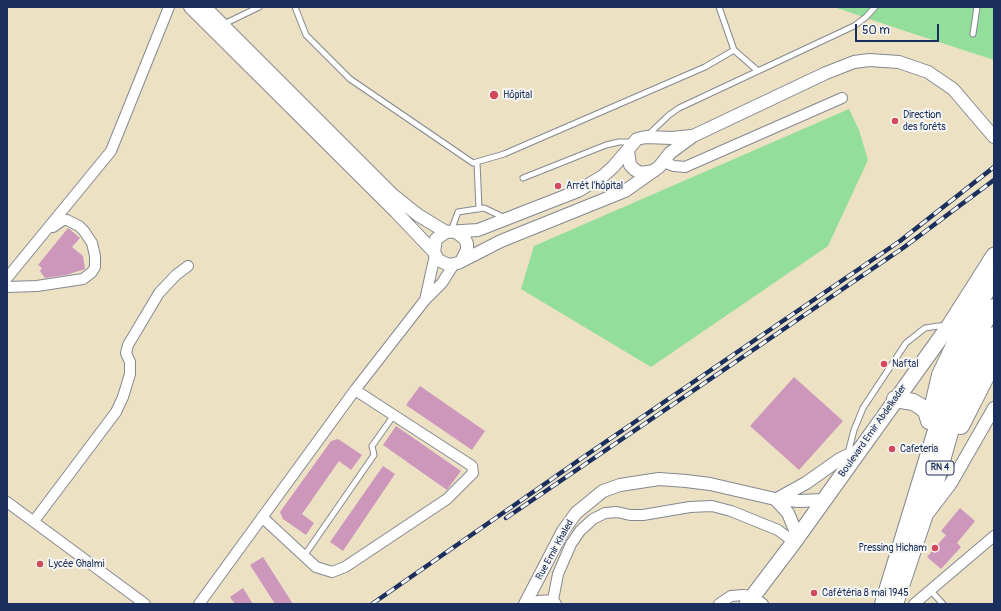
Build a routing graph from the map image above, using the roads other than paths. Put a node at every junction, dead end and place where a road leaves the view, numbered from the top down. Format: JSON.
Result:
{"nodes":[{"id":1,"x":169,"y":7,"type":"edge"},
{"id":2,"x":190,"y":7,"type":"edge"},
{"id":3,"x":205,"y":7,"type":"edge"},
{"id":4,"x":260,"y":7,"type":"edge"},
{"id":5,"x":295,"y":7,"type":"edge"},
{"id":6,"x":719,"y":7,"type":"edge"},
{"id":7,"x":875,"y":7,"type":"edge"},
{"id":8,"x":977,"y":7,"type":"edge"},
{"id":9,"x":250,"y":9,"type":"edge"},
{"id":10,"x":223,"y":25,"type":"junction"},
{"id":11,"x":973,"y":34,"type":"dead end"},
{"id":12,"x":734,"y":50,"type":"junction"},
{"id":13,"x":758,"y":71,"type":"junction"},
{"id":14,"x":842,"y":98,"type":"dead end"},
{"id":15,"x":693,"y":136,"type":"junction"},
{"id":16,"x":649,"y":137,"type":"junction"},
{"id":17,"x":994,"y":138,"type":"edge"},
{"id":18,"x":630,"y":147,"type":"junction"},
{"id":19,"x":663,"y":161,"type":"junction"},
{"id":20,"x":477,"y":162,"type":"junction"},
{"id":21,"x":654,"y":171,"type":"junction"},
{"id":22,"x":523,"y":178,"type":"dead end"},
{"id":23,"x":479,"y":209,"type":"junction"},
{"id":24,"x":508,"y":219,"type":"junction"},
{"id":25,"x":451,"y":232,"type":"junction"},
{"id":26,"x":434,"y":253,"type":"junction"},
{"id":27,"x":994,"y":255,"type":"edge"},
{"id":28,"x":458,"y":262,"type":"junction"},
{"id":29,"x":188,"y":266,"type":"dead end"},
{"id":30,"x":7,"y":279,"type":"edge"},
{"id":31,"x":994,"y":279,"type":"edge"},
{"id":32,"x":7,"y":287,"type":"edge"},
{"id":33,"x":425,"y":300,"type":"junction"},
{"id":34,"x":994,"y":307,"type":"edge"},
{"id":35,"x":949,"y":326,"type":"junction"},
{"id":36,"x":994,"y":335,"type":"edge"},
{"id":37,"x":994,"y":361,"type":"edge"},
{"id":38,"x":354,"y":390,"type":"junction"},
{"id":39,"x":895,"y":399,"type":"junction"},
{"id":40,"x":994,"y":408,"type":"edge"},
{"id":41,"x":394,"y":416,"type":"junction"},
{"id":42,"x":929,"y":421,"type":"junction"},
{"id":43,"x":855,"y":451,"type":"junction"},
{"id":44,"x":929,"y":457,"type":"junction"},
{"id":45,"x":938,"y":478,"type":"junction"},
{"id":46,"x":775,"y":499,"type":"junction"},
{"id":47,"x":824,"y":500,"type":"junction"},
{"id":48,"x":7,"y":502,"type":"edge"},
{"id":49,"x":262,"y":517,"type":"junction"},
{"id":50,"x":923,"y":520,"type":"junction"},
{"id":51,"x":34,"y":521,"type":"junction"},
{"id":52,"x":993,"y":539,"type":"edge"},
{"id":53,"x":795,"y":540,"type":"junction"},
{"id":54,"x":304,"y":556,"type":"junction"},
{"id":55,"x":930,"y":590,"type":"junction"},
{"id":56,"x":554,"y":602,"type":"edge"},
{"id":57,"x":754,"y":602,"type":"edge"},
{"id":58,"x":145,"y":604,"type":"edge"},
{"id":59,"x":199,"y":604,"type":"edge"},
{"id":60,"x":525,"y":604,"type":"edge"},
{"id":61,"x":533,"y":604,"type":"edge"},
{"id":62,"x":719,"y":604,"type":"edge"},
{"id":63,"x":883,"y":604,"type":"edge"},
{"id":64,"x":895,"y":604,"type":"edge"},
{"id":65,"x":914,"y":604,"type":"edge"},
{"id":66,"x":943,"y":604,"type":"edge"}],
"edges":[{"from":1,"to":30,"type":"street"},
{"from":2,"to":26,"type":"street"},
{"from":3,"to":10,"type":"street"},
{"from":4,"to":9,"type":"lane"},
{"from":5,"to":20,"type":"lane"},
{"from":6,"to":12,"type":"lane"},
{"from":7,"to":13,"type":"lane"},
{"from":8,"to":11,"type":"lane"},
{"from":9,"to":10,"type":"lane"},
{"from":10,"to":25,"type":"street"},
{"from":12,"to":13,"type":"lane"},
{"from":12,"to":20,"type":"lane"},
{"from":13,"to":16,"type":"lane"},
{"from":14,"to":19,"type":"street"},
{"from":15,"to":16,"type":"street"},
{"from":15,"to":17,"type":"street"},
{"from":15,"to":19,"type":"street"},
{"from":16,"to":18,"type":"street"},
{"from":16,"to":19,"type":"street"},
{"from":18,"to":21,"type":"street"},
{"from":18,"to":22,"type":"lane"},
{"from":18,"to":24,"type":"street"},
{"from":19,"to":21,"type":"street"},
{"from":20,"to":23,"type":"lane"},
{"from":21,"to":28,"type":"street"},
{"from":23,"to":24,"type":"lane"},
{"from":23,"to":25,"type":"lane"},
{"from":24,"to":25,"type":"street"},
{"from":25,"to":26,"type":"street"},
{"from":25,"to":28,"type":"street"},
{"from":26,"to":28,"type":"street"},
{"from":26,"to":33,"type":"street"},
{"from":27,"to":35,"type":"main road","name":"Boulevard Emir Abdelkader"},
{"from":28,"to":33,"type":"street"},
{"from":29,"to":51,"type":"street"},
{"from":30,"to":32,"type":"street"},
{"from":31,"to":42,"type":"highway","number":"RN 4"},
{"from":33,"to":38,"type":"street"},
{"from":34,"to":44,"type":"highway","number":"RN 4"},
{"from":35,"to":39,"type":"main road","name":"Boulevard Emir Abdelkader"},
{"from":35,"to":43,"type":"lane"},
{"from":36,"to":45,"type":"highway","number":"RN 4"},
{"from":37,"to":45,"type":"highway","number":"RN 4"},
{"from":38,"to":41,"type":"street"},
{"from":38,"to":49,"type":"street"},
{"from":39,"to":42,"type":"highway"},
{"from":39,"to":43,"type":"main road","name":"Boulevard Emir Abdelkader"},
{"from":40,"to":50,"type":"street"},
{"from":41,"to":54,"type":"lane"},
{"from":41,"to":54,"type":"street"},
{"from":42,"to":44,"type":"highway","number":"RN 4"},
{"from":43,"to":46,"type":"street"},
{"from":43,"to":47,"type":"main road","name":"Boulevard Emir Abdelkader"},
{"from":44,"to":63,"type":"highway","number":"RN 4"},
{"from":45,"to":50,"type":"highway","number":"RN 4"},
{"from":46,"to":47,"type":"street","name":"Rue Emir Khaled"},
{"from":46,"to":53,"type":"street"},
{"from":46,"to":60,"type":"street","name":"Rue Emir Khaled"},
{"from":47,"to":53,"type":"main road","name":"Boulevard Emir Abdelkader"},
{"from":48,"to":51,"type":"street"},
{"from":49,"to":54,"type":"street"},
{"from":49,"to":59,"type":"street"},
{"from":50,"to":64,"type":"highway","number":"RN 4"},
{"from":51,"to":58,"type":"street"},
{"from":52,"to":55,"type":"street"},
{"from":53,"to":56,"type":"street"},
{"from":53,"to":57,"type":"main road","name":"Boulevard Emir Abdelkader"},
{"from":55,"to":65,"type":"street"},
{"from":55,"to":66,"type":"lane"},
{"from":56,"to":61,"type":"street"},
{"from":57,"to":62,"type":"street"}]}
